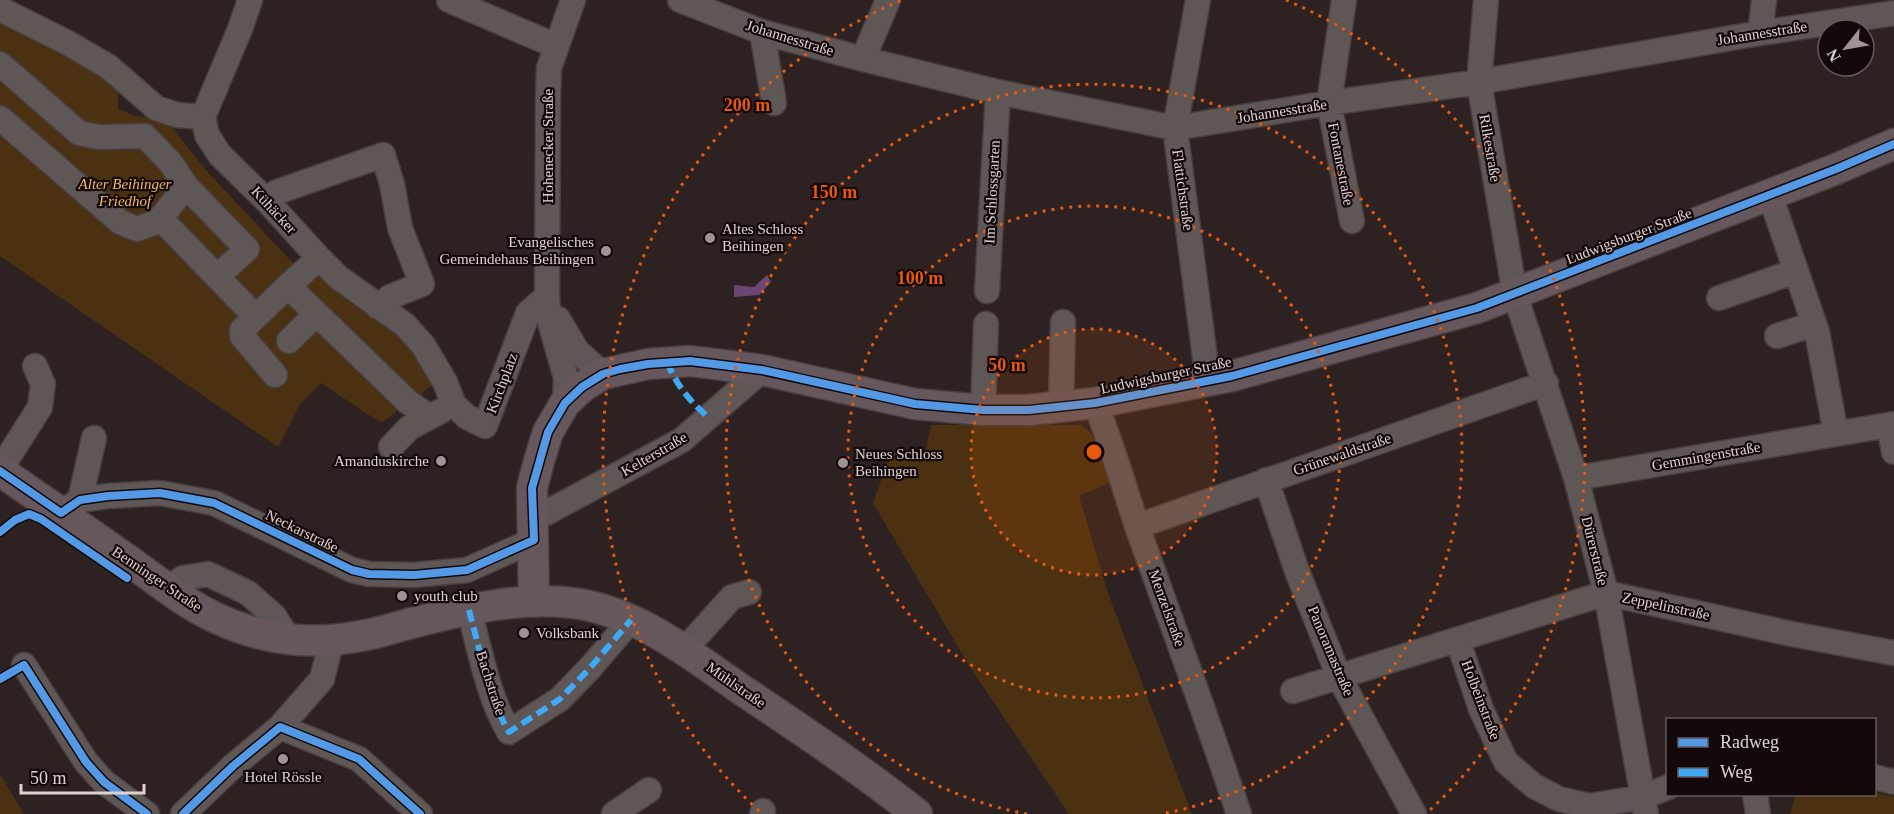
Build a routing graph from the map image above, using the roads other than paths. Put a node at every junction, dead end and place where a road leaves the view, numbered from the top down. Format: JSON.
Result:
{"nodes":[{"id":1,"x":250,"y":0,"type":"edge"},
{"id":2,"x":449,"y":0,"type":"edge"},
{"id":3,"x":573,"y":0,"type":"edge"},
{"id":4,"x":680,"y":0,"type":"edge"},
{"id":5,"x":888,"y":0,"type":"edge"},
{"id":6,"x":1198,"y":0,"type":"edge"},
{"id":7,"x":1344,"y":0,"type":"edge"},
{"id":8,"x":1486,"y":0,"type":"edge"},
{"id":9,"x":1764,"y":0,"type":"edge"},
{"id":10,"x":0,"y":9,"type":"edge"},
{"id":11,"x":1894,"y":13,"type":"edge"},
{"id":12,"x":762,"y":32,"type":"junction"},
{"id":13,"x":1760,"y":33,"type":"junction"},
{"id":14,"x":556,"y":46,"type":"junction"},
{"id":15,"x":863,"y":59,"type":"junction"},
{"id":16,"x":0,"y":64,"type":"edge"},
{"id":17,"x":1479,"y":82,"type":"junction"},
{"id":18,"x":998,"y":92,"type":"junction"},
{"id":19,"x":36,"y":96,"type":"junction"},
{"id":20,"x":1329,"y":103,"type":"junction"},
{"id":21,"x":774,"y":104,"type":"dead end"},
{"id":22,"x":203,"y":117,"type":"junction"},
{"id":23,"x":4,"y":121,"type":"edge"},
{"id":24,"x":1175,"y":128,"type":"junction"},
{"id":25,"x":1894,"y":144,"type":"edge"},
{"id":26,"x":186,"y":186,"type":"junction"},
{"id":27,"x":1770,"y":195,"type":"junction"},
{"id":28,"x":267,"y":201,"type":"junction"},
{"id":29,"x":162,"y":220,"type":"junction"},
{"id":30,"x":1352,"y":220,"type":"dead end"},
{"id":31,"x":319,"y":258,"type":"junction"},
{"id":32,"x":1796,"y":271,"type":"junction"},
{"id":33,"x":217,"y":277,"type":"junction"},
{"id":34,"x":288,"y":286,"type":"junction"},
{"id":35,"x":987,"y":291,"type":"dead end"},
{"id":36,"x":1515,"y":295,"type":"junction"},
{"id":37,"x":1719,"y":298,"type":"dead end"},
{"id":38,"x":541,"y":301,"type":"junction"},
{"id":39,"x":378,"y":307,"type":"junction"},
{"id":40,"x":316,"y":314,"type":"junction"},
{"id":41,"x":255,"y":316,"type":"junction"},
{"id":42,"x":1063,"y":321,"type":"dead end"},
{"id":43,"x":986,"y":324,"type":"dead end"},
{"id":44,"x":1814,"y":324,"type":"junction"},
{"id":45,"x":1777,"y":336,"type":"dead end"},
{"id":46,"x":289,"y":341,"type":"dead end"},
{"id":47,"x":35,"y":366,"type":"dead end"},
{"id":48,"x":762,"y":370,"type":"junction"},
{"id":49,"x":275,"y":375,"type":"dead end"},
{"id":50,"x":580,"y":378,"type":"junction"},
{"id":51,"x":1209,"y":381,"type":"junction"},
{"id":52,"x":1546,"y":383,"type":"junction"},
{"id":53,"x":1095,"y":403,"type":"junction"},
{"id":54,"x":454,"y":405,"type":"junction"},
{"id":55,"x":1061,"y":406,"type":"junction"},
{"id":56,"x":982,"y":410,"type":"junction"},
{"id":57,"x":428,"y":416,"type":"junction"},
{"id":58,"x":1891,"y":425,"type":"edge"},
{"id":59,"x":1836,"y":434,"type":"junction"},
{"id":60,"x":94,"y":438,"type":"dead end"},
{"id":61,"x":392,"y":447,"type":"dead end"},
{"id":62,"x":1894,"y":452,"type":"edge"},
{"id":63,"x":1576,"y":478,"type":"junction"},
{"id":64,"x":3,"y":480,"type":"edge"},
{"id":65,"x":1266,"y":480,"type":"junction"},
{"id":66,"x":70,"y":506,"type":"junction"},
{"id":67,"x":1138,"y":526,"type":"junction"},
{"id":68,"x":533,"y":528,"type":"junction"},
{"id":69,"x":749,"y":592,"type":"dead end"},
{"id":70,"x":1606,"y":593,"type":"junction"},
{"id":71,"x":534,"y":602,"type":"junction"},
{"id":72,"x":469,"y":610,"type":"junction"},
{"id":73,"x":631,"y":620,"type":"junction"},
{"id":74,"x":332,"y":639,"type":"junction"},
{"id":75,"x":1458,"y":640,"type":"junction"},
{"id":76,"x":685,"y":650,"type":"junction"},
{"id":77,"x":1893,"y":651,"type":"edge"},
{"id":78,"x":24,"y":665,"type":"dead end"},
{"id":79,"x":1339,"y":677,"type":"junction"},
{"id":80,"x":1293,"y":691,"type":"dead end"},
{"id":81,"x":280,"y":727,"type":"junction"},
{"id":82,"x":1876,"y":777,"type":"edge"},
{"id":83,"x":1894,"y":782,"type":"edge"},
{"id":84,"x":649,"y":789,"type":"dead end"},
{"id":85,"x":1666,"y":790,"type":"edge"},
{"id":86,"x":1755,"y":796,"type":"edge"},
{"id":87,"x":1645,"y":806,"type":"edge"},
{"id":88,"x":411,"y":811,"type":"edge"},
{"id":89,"x":147,"y":814,"type":"edge"},
{"id":90,"x":183,"y":814,"type":"edge"},
{"id":91,"x":614,"y":814,"type":"edge"},
{"id":92,"x":917,"y":814,"type":"edge"},
{"id":93,"x":1239,"y":814,"type":"edge"},
{"id":94,"x":1414,"y":814,"type":"edge"},
{"id":95,"x":1758,"y":814,"type":"edge"}],
"edges":[{"from":1,"to":22,"type":"street"},
{"from":2,"to":14,"type":"street"},
{"from":3,"to":14,"type":"street","name":"Hohenecker Straße"},
{"from":4,"to":12,"type":"street","name":"Johannesstraße"},
{"from":5,"to":15,"type":"street"},
{"from":6,"to":24,"type":"street","name":"Flattichstraße"},
{"from":7,"to":20,"type":"street","name":"Fontanestraße"},
{"from":8,"to":17,"type":"street","name":"Rilkestraße"},
{"from":9,"to":13,"type":"street"},
{"from":10,"to":22,"type":"street"},
{"from":11,"to":13,"type":"street","name":"Johannesstraße"},
{"from":12,"to":15,"type":"street","name":"Johannesstraße"},
{"from":12,"to":21,"type":"street"},
{"from":13,"to":17,"type":"street","name":"Johannesstraße"},
{"from":14,"to":38,"type":"street","name":"Hohenecker Straße"},
{"from":15,"to":18,"type":"street","name":"Johannesstraße"},
{"from":16,"to":19,"type":"street"},
{"from":17,"to":20,"type":"street","name":"Johannesstraße"},
{"from":17,"to":36,"type":"street","name":"Rilkestraße"},
{"from":18,"to":24,"type":"street","name":"Johannesstraße"},
{"from":18,"to":35,"type":"street","name":"Im Schlossgarten"},
{"from":19,"to":23,"type":"street"},
{"from":19,"to":26,"type":"street"},
{"from":20,"to":24,"type":"street","name":"Johannesstraße"},
{"from":20,"to":30,"type":"street","name":"Fontanestraße"},
{"from":22,"to":28,"type":"street","name":"Kühäcker"},
{"from":23,"to":29,"type":"street"},
{"from":24,"to":51,"type":"street","name":"Flattichstraße"},
{"from":25,"to":27,"type":"main road","name":"Ludwigsburger Straße"},
{"from":26,"to":29,"type":"street"},
{"from":26,"to":33,"type":"street"},
{"from":27,"to":32,"type":"street"},
{"from":27,"to":36,"type":"main road","name":"Ludwigsburger Straße"},
{"from":28,"to":31,"type":"street","name":"Kühäcker"},
{"from":28,"to":39,"type":"street"},
{"from":29,"to":33,"type":"street"},
{"from":31,"to":34,"type":"street"},
{"from":31,"to":39,"type":"street","name":"Kühäcker"},
{"from":32,"to":37,"type":"street"},
{"from":32,"to":44,"type":"street"},
{"from":33,"to":41,"type":"street"},
{"from":34,"to":40,"type":"street"},
{"from":34,"to":41,"type":"street"},
{"from":36,"to":51,"type":"main road","name":"Ludwigsburger Straße"},
{"from":36,"to":52,"type":"street","name":"Dürerstraße"},
{"from":38,"to":50,"type":"street","name":"Hohenecker Straße"},
{"from":38,"to":54,"type":"street","name":"Kirchplatz"},
{"from":39,"to":54,"type":"street","name":"Kühäcker"},
{"from":40,"to":46,"type":"street"},
{"from":40,"to":57,"type":"street"},
{"from":41,"to":49,"type":"street"},
{"from":42,"to":55,"type":"street"},
{"from":43,"to":56,"type":"street"},
{"from":44,"to":45,"type":"street"},
{"from":44,"to":59,"type":"street"},
{"from":47,"to":64,"type":"street"},
{"from":48,"to":50,"type":"main road","name":"Ludwigsburger Straße"},
{"from":48,"to":56,"type":"main road","name":"Ludwigsburger Straße"},
{"from":48,"to":68,"type":"street","name":"Kelterstraße"},
{"from":50,"to":68,"type":"main road"},
{"from":51,"to":53,"type":"main road","name":"Ludwigsburger Straße"},
{"from":52,"to":63,"type":"street","name":"Dürerstraße"},
{"from":52,"to":65,"type":"street","name":"Grünewaldstraße"},
{"from":53,"to":55,"type":"main road","name":"Ludwigsburger Straße"},
{"from":53,"to":67,"type":"street","name":"Menzelstraße"},
{"from":54,"to":57,"type":"street"},
{"from":55,"to":56,"type":"main road","name":"Ludwigsburger Straße"},
{"from":57,"to":61,"type":"street"},
{"from":58,"to":59,"type":"street","name":"Gemmingenstraße"},
{"from":58,"to":62,"type":"street"},
{"from":59,"to":63,"type":"street","name":"Gemmingenstraße"},
{"from":60,"to":66,"type":"street"},
{"from":63,"to":70,"type":"street","name":"Dürerstraße"},
{"from":64,"to":66,"type":"main road","name":"Benninger Straße"},
{"from":65,"to":67,"type":"street","name":"Grünewaldstraße"},
{"from":65,"to":79,"type":"street","name":"Panoramastraße"},
{"from":66,"to":68,"type":"street","name":"Neckarstraße"},
{"from":66,"to":74,"type":"main road","name":"Benninger Straße"},
{"from":67,"to":93,"type":"street","name":"Menzelstraße"},
{"from":68,"to":71,"type":"main road"},
{"from":69,"to":76,"type":"street"},
{"from":70,"to":75,"type":"street","name":"Zeppelinstraße"},
{"from":70,"to":77,"type":"street","name":"Zeppelinstraße"},
{"from":70,"to":87,"type":"street","name":"Dürerstraße"},
{"from":71,"to":72,"type":"main road","name":"Benninger Straße"},
{"from":71,"to":73,"type":"main road","name":"Mühlstraße"},
{"from":72,"to":73,"type":"street","name":"Bachstraße"},
{"from":72,"to":74,"type":"main road","name":"Benninger Straße"},
{"from":73,"to":76,"type":"main road","name":"Mühlstraße"},
{"from":74,"to":81,"type":"street"},
{"from":75,"to":79,"type":"street","name":"Zeppelinstraße"},
{"from":75,"to":87,"type":"street","name":"Holbeinstraße"},
{"from":76,"to":92,"type":"main road","name":"Mühlstraße"},
{"from":78,"to":89,"type":"street"},
{"from":79,"to":80,"type":"street","name":"Zeppelinstraße"},
{"from":79,"to":94,"type":"street","name":"Panoramastraße"},
{"from":81,"to":88,"type":"street"},
{"from":81,"to":90,"type":"street"},
{"from":82,"to":83,"type":"street"},
{"from":84,"to":91,"type":"street"},
{"from":85,"to":87,"type":"street","name":"Holbeinstraße"},
{"from":86,"to":95,"type":"street"}]}
